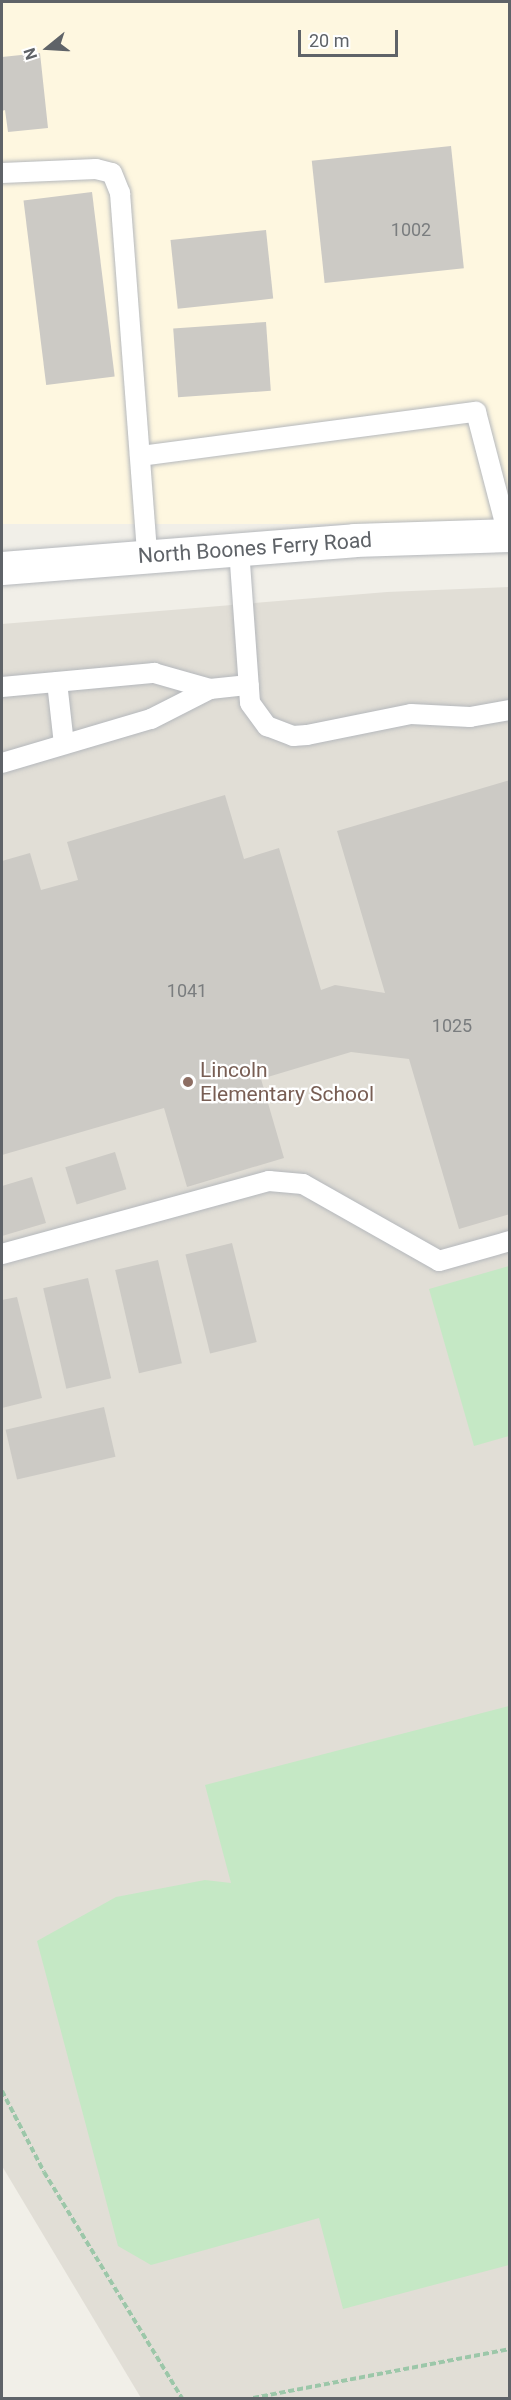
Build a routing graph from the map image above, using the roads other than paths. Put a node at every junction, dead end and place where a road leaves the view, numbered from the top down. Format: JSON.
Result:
{"nodes":[{"id":1,"x":2,"y":173,"type":"edge"},
{"id":2,"x":140,"y":456,"type":"junction"},
{"id":3,"x":509,"y":535,"type":"edge"},
{"id":4,"x":239,"y":549,"type":"junction"},
{"id":5,"x":147,"y":556,"type":"junction"},
{"id":6,"x":2,"y":568,"type":"edge"},
{"id":7,"x":57,"y":682,"type":"junction"},
{"id":8,"x":249,"y":685,"type":"junction"},
{"id":9,"x":2,"y":687,"type":"edge"},
{"id":10,"x":210,"y":689,"type":"junction"},
{"id":11,"x":510,"y":710,"type":"edge"},
{"id":12,"x":64,"y":744,"type":"junction"},
{"id":13,"x":2,"y":763,"type":"edge"},
{"id":14,"x":510,"y":1241,"type":"edge"},
{"id":15,"x":2,"y":1254,"type":"edge"}],
"edges":[{"from":1,"to":2,"type":"lane"},
{"from":2,"to":3,"type":"lane"},
{"from":2,"to":5,"type":"lane"},
{"from":3,"to":4,"type":"main road","name":"North Boones Ferry Road"},
{"from":4,"to":5,"type":"main road","name":"North Boones Ferry Road"},
{"from":4,"to":8,"type":"lane"},
{"from":5,"to":6,"type":"main road","name":"North Boones Ferry Road"},
{"from":7,"to":9,"type":"lane"},
{"from":7,"to":10,"type":"lane"},
{"from":7,"to":12,"type":"lane"},
{"from":8,"to":10,"type":"lane"},
{"from":8,"to":11,"type":"lane"},
{"from":10,"to":12,"type":"lane"},
{"from":12,"to":13,"type":"lane"},
{"from":14,"to":15,"type":"lane"}]}
